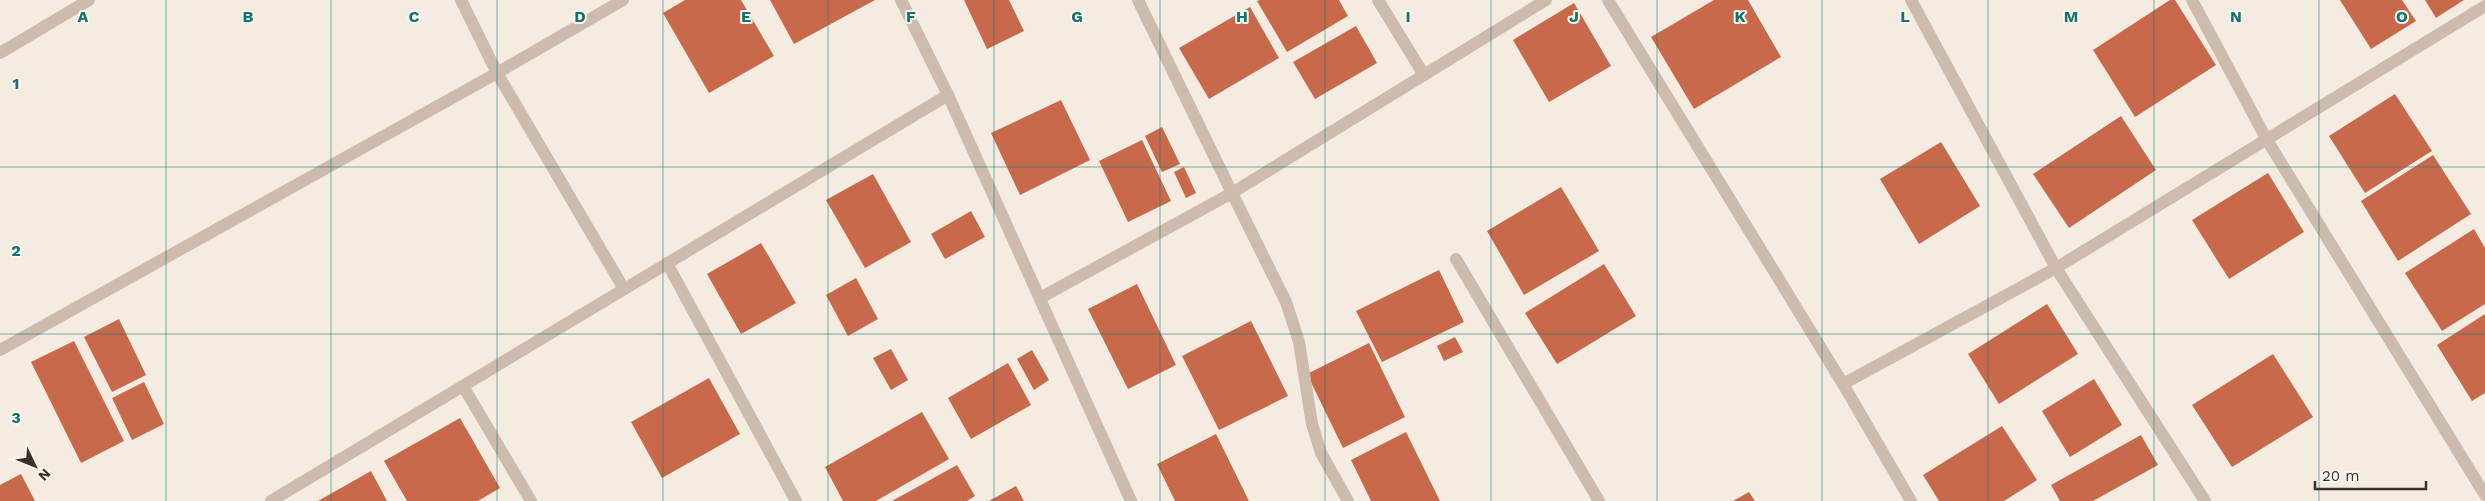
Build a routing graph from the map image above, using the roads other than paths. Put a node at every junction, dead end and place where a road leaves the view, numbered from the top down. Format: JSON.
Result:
{"nodes":[{"id":1,"x":89,"y":0,"type":"edge"},
{"id":2,"x":461,"y":0,"type":"edge"},
{"id":3,"x":623,"y":0,"type":"edge"},
{"id":4,"x":901,"y":0,"type":"edge"},
{"id":5,"x":1138,"y":0,"type":"edge"},
{"id":6,"x":1378,"y":0,"type":"edge"},
{"id":7,"x":1546,"y":0,"type":"edge"},
{"id":8,"x":1608,"y":0,"type":"edge"},
{"id":9,"x":1911,"y":0,"type":"edge"},
{"id":10,"x":2192,"y":0,"type":"edge"},
{"id":11,"x":2485,"y":6,"type":"edge"},
{"id":12,"x":0,"y":53,"type":"edge"},
{"id":13,"x":497,"y":73,"type":"junction"},
{"id":14,"x":1424,"y":75,"type":"junction"},
{"id":15,"x":948,"y":94,"type":"junction"},
{"id":16,"x":2267,"y":140,"type":"junction"},
{"id":17,"x":1232,"y":192,"type":"junction"},
{"id":18,"x":1456,"y":259,"type":"dead end"},
{"id":19,"x":667,"y":263,"type":"junction"},
{"id":20,"x":2056,"y":268,"type":"junction"},
{"id":21,"x":624,"y":289,"type":"junction"},
{"id":22,"x":1040,"y":298,"type":"junction"},
{"id":23,"x":0,"y":350,"type":"edge"},
{"id":24,"x":1843,"y":384,"type":"junction"},
{"id":25,"x":462,"y":386,"type":"junction"},
{"id":26,"x":2485,"y":495,"type":"edge"},
{"id":27,"x":271,"y":501,"type":"edge"},
{"id":28,"x":531,"y":501,"type":"edge"},
{"id":29,"x":796,"y":501,"type":"edge"},
{"id":30,"x":1131,"y":501,"type":"edge"},
{"id":31,"x":1348,"y":501,"type":"edge"},
{"id":32,"x":1599,"y":501,"type":"edge"},
{"id":33,"x":1911,"y":501,"type":"edge"},
{"id":34,"x":2204,"y":501,"type":"edge"}],
"edges":[{"from":1,"to":12,"type":"street"},
{"from":2,"to":13,"type":"street"},
{"from":3,"to":13,"type":"street"},
{"from":4,"to":15,"type":"street"},
{"from":5,"to":17,"type":"street"},
{"from":6,"to":14,"type":"street"},
{"from":7,"to":14,"type":"street"},
{"from":8,"to":24,"type":"street"},
{"from":9,"to":20,"type":"street"},
{"from":10,"to":16,"type":"street"},
{"from":11,"to":16,"type":"street"},
{"from":13,"to":21,"type":"street"},
{"from":13,"to":23,"type":"street"},
{"from":14,"to":17,"type":"street"},
{"from":15,"to":19,"type":"street"},
{"from":15,"to":22,"type":"street"},
{"from":16,"to":20,"type":"street"},
{"from":16,"to":26,"type":"street"},
{"from":17,"to":22,"type":"street"},
{"from":17,"to":31,"type":"street"},
{"from":18,"to":32,"type":"street"},
{"from":19,"to":21,"type":"street"},
{"from":19,"to":29,"type":"street"},
{"from":20,"to":24,"type":"street"},
{"from":20,"to":34,"type":"street"},
{"from":21,"to":25,"type":"street"},
{"from":22,"to":30,"type":"street"},
{"from":24,"to":33,"type":"street"},
{"from":25,"to":27,"type":"street"},
{"from":25,"to":28,"type":"street"}]}
